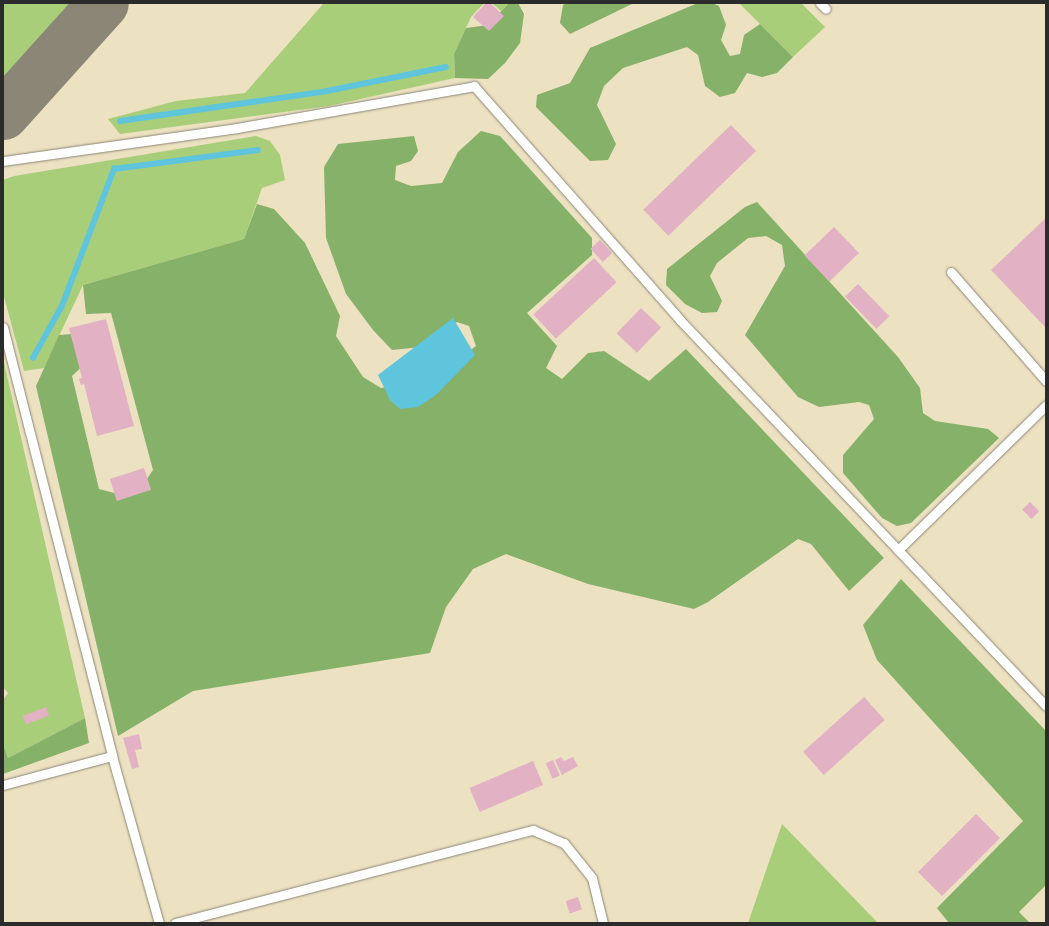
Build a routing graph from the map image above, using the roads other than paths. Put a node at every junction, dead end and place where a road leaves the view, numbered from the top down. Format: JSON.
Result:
{"nodes":[{"id":1,"x":3,"y":161,"type":"edge"},
{"id":2,"x":951,"y":272,"type":"dead end"},
{"id":3,"x":3,"y":327,"type":"edge"},
{"id":4,"x":1046,"y":381,"type":"edge"},
{"id":5,"x":1046,"y":405,"type":"edge"},
{"id":6,"x":898,"y":550,"type":"junction"},
{"id":7,"x":1046,"y":706,"type":"edge"},
{"id":8,"x":112,"y":756,"type":"junction"},
{"id":9,"x":3,"y":785,"type":"edge"},
{"id":10,"x":160,"y":923,"type":"edge"},
{"id":11,"x":175,"y":923,"type":"edge"},
{"id":12,"x":603,"y":923,"type":"edge"}],
"edges":[{"from":1,"to":6,"type":"lane"},
{"from":2,"to":4,"type":"lane"},
{"from":3,"to":8,"type":"lane"},
{"from":5,"to":6,"type":"lane"},
{"from":6,"to":7,"type":"lane"},
{"from":8,"to":9,"type":"lane"},
{"from":8,"to":10,"type":"lane"},
{"from":11,"to":12,"type":"lane"}]}
